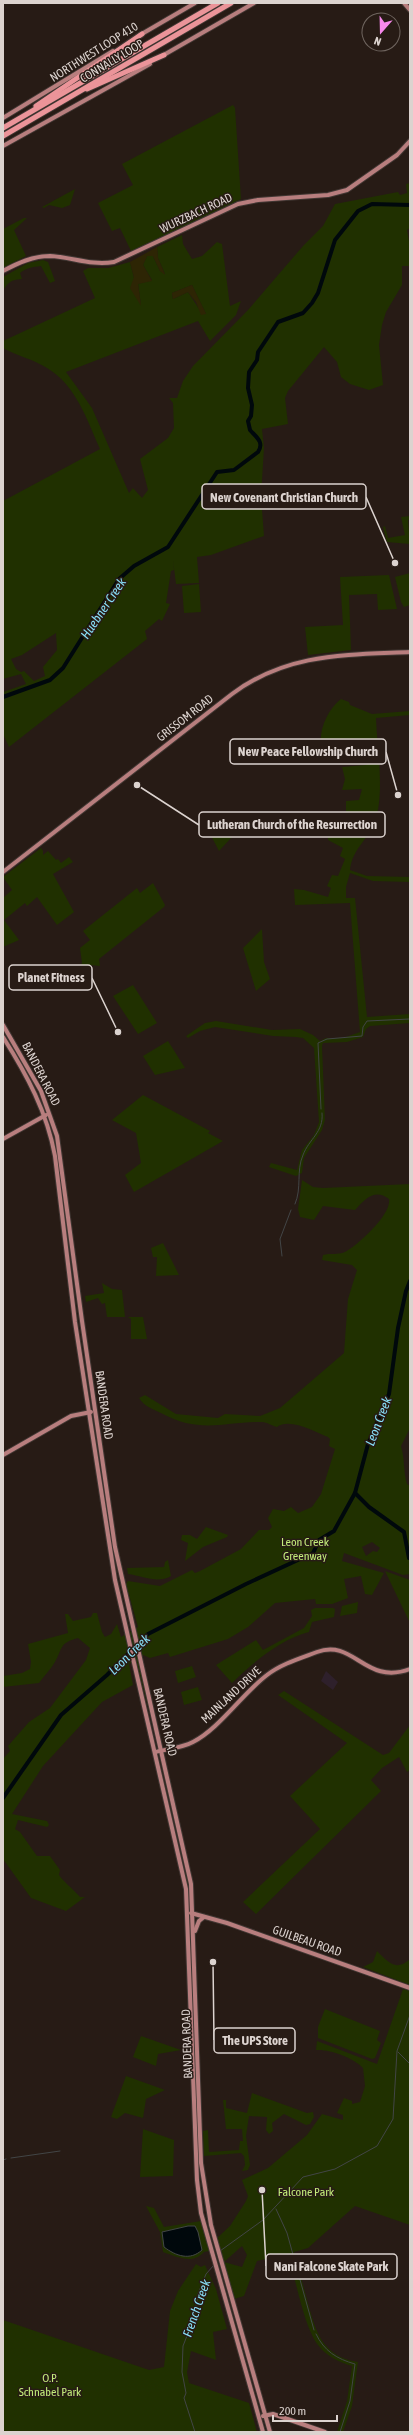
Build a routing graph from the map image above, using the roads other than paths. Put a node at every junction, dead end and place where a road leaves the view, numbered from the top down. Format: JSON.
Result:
{"nodes":[{"id":1,"x":195,"y":3,"type":"edge"},
{"id":2,"x":218,"y":3,"type":"edge"},
{"id":3,"x":231,"y":3,"type":"edge"},
{"id":4,"x":235,"y":3,"type":"edge"},
{"id":5,"x":254,"y":3,"type":"edge"},
{"id":6,"x":404,"y":3,"type":"edge"},
{"id":7,"x":223,"y":8,"type":"junction"},
{"id":8,"x":410,"y":10,"type":"edge"},
{"id":9,"x":142,"y":34,"type":"junction"},
{"id":10,"x":164,"y":55,"type":"junction"},
{"id":11,"x":84,"y":89,"type":"junction"},
{"id":12,"x":23,"y":116,"type":"junction"},
{"id":13,"x":3,"y":118,"type":"edge"},
{"id":14,"x":3,"y":128,"type":"edge"},
{"id":15,"x":3,"y":136,"type":"edge"},
{"id":16,"x":410,"y":141,"type":"edge"},
{"id":17,"x":3,"y":146,"type":"edge"},
{"id":18,"x":3,"y":271,"type":"edge"},
{"id":19,"x":410,"y":652,"type":"edge"},
{"id":20,"x":3,"y":872,"type":"edge"},
{"id":21,"x":3,"y":1025,"type":"edge"},
{"id":22,"x":3,"y":1037,"type":"edge"},
{"id":23,"x":50,"y":1112,"type":"junction"},
{"id":24,"x":45,"y":1116,"type":"junction"},
{"id":25,"x":3,"y":1139,"type":"edge"},
{"id":26,"x":58,"y":1178,"type":"junction"},
{"id":27,"x":64,"y":1178,"type":"junction"},
{"id":28,"x":95,"y":1411,"type":"junction"},
{"id":29,"x":89,"y":1412,"type":"junction"},
{"id":30,"x":3,"y":1455,"type":"edge"},
{"id":31,"x":112,"y":1526,"type":"junction"},
{"id":32,"x":107,"y":1527,"type":"junction"},
{"id":33,"x":410,"y":1669,"type":"edge"},
{"id":34,"x":162,"y":1750,"type":"junction"},
{"id":35,"x":155,"y":1752,"type":"junction"},
{"id":36,"x":187,"y":1914,"type":"junction"},
{"id":37,"x":195,"y":1915,"type":"junction"},
{"id":38,"x":205,"y":1917,"type":"junction"},
{"id":39,"x":194,"y":1939,"type":"junction"},
{"id":40,"x":410,"y":1988,"type":"edge"},
{"id":41,"x":227,"y":2282,"type":"junction"},
{"id":42,"x":221,"y":2284,"type":"junction"},
{"id":43,"x":265,"y":2416,"type":"junction"},
{"id":44,"x":259,"y":2418,"type":"junction"},
{"id":45,"x":263,"y":2432,"type":"edge"},
{"id":46,"x":270,"y":2432,"type":"edge"},
{"id":47,"x":325,"y":2432,"type":"edge"}],
"edges":[{"from":1,"to":9,"type":"main road","name":"NORTHWEST LOOP 410"},
{"from":2,"to":12,"type":"highway","name":"CONNALLY LOOP"},
{"from":3,"to":7,"type":"highway","name":"CONNALLY LOOP"},
{"from":4,"to":7,"type":"highway"},
{"from":5,"to":10,"type":"main road"},
{"from":6,"to":8,"type":"main road"},
{"from":7,"to":11,"type":"highway","name":"CONNALLY LOOP"},
{"from":9,"to":12,"type":"highway"},
{"from":9,"to":13,"type":"main road","name":"NORTHWEST LOOP 410"},
{"from":10,"to":11,"type":"highway"},
{"from":10,"to":17,"type":"main road"},
{"from":11,"to":15,"type":"highway","name":"CONNALLY LOOP"},
{"from":12,"to":14,"type":"highway","name":"CONNALLY LOOP"},
{"from":16,"to":18,"type":"main road","name":"WURZBACH ROAD"},
{"from":19,"to":20,"type":"main road","name":"GRISSOM ROAD"},
{"from":21,"to":23,"type":"main road","name":"BANDERA ROAD"},
{"from":22,"to":24,"type":"main road","name":"BANDERA ROAD"},
{"from":23,"to":24,"type":"main road"},
{"from":23,"to":27,"type":"main road","name":"BANDERA ROAD"},
{"from":24,"to":25,"type":"main road"},
{"from":24,"to":26,"type":"main road","name":"BANDERA ROAD"},
{"from":26,"to":27,"type":"main road"},
{"from":26,"to":29,"type":"main road","name":"BANDERA ROAD"},
{"from":27,"to":28,"type":"main road","name":"BANDERA ROAD"},
{"from":28,"to":29,"type":"main road"},
{"from":28,"to":31,"type":"main road","name":"BANDERA ROAD"},
{"from":29,"to":30,"type":"main road"},
{"from":29,"to":32,"type":"main road","name":"BANDERA ROAD"},
{"from":31,"to":32,"type":"main road"},
{"from":31,"to":34,"type":"main road","name":"BANDERA ROAD"},
{"from":32,"to":35,"type":"main road","name":"BANDERA ROAD"},
{"from":33,"to":34,"type":"main road","name":"MAINLAND DRIVE"},
{"from":34,"to":35,"type":"main road","name":"MAINLAND DRIVE"},
{"from":34,"to":37,"type":"main road","name":"BANDERA ROAD"},
{"from":35,"to":36,"type":"main road","name":"BANDERA ROAD"},
{"from":36,"to":37,"type":"main road","name":"GUILBEAU ROAD"},
{"from":36,"to":42,"type":"main road","name":"BANDERA ROAD"},
{"from":37,"to":38,"type":"main road","name":"GUILBEAU ROAD"},
{"from":37,"to":39,"type":"main road","name":"BANDERA ROAD"},
{"from":38,"to":39,"type":"main road"},
{"from":38,"to":40,"type":"main road","name":"GUILBEAU ROAD"},
{"from":39,"to":41,"type":"main road","name":"BANDERA ROAD"},
{"from":41,"to":42,"type":"main road"},
{"from":41,"to":43,"type":"main road","name":"BANDERA ROAD"},
{"from":42,"to":44,"type":"main road","name":"BANDERA ROAD"},
{"from":43,"to":44,"type":"main road"},
{"from":43,"to":46,"type":"main road","name":"BANDERA ROAD"},
{"from":43,"to":47,"type":"main road"},
{"from":44,"to":45,"type":"main road","name":"BANDERA ROAD"}]}
